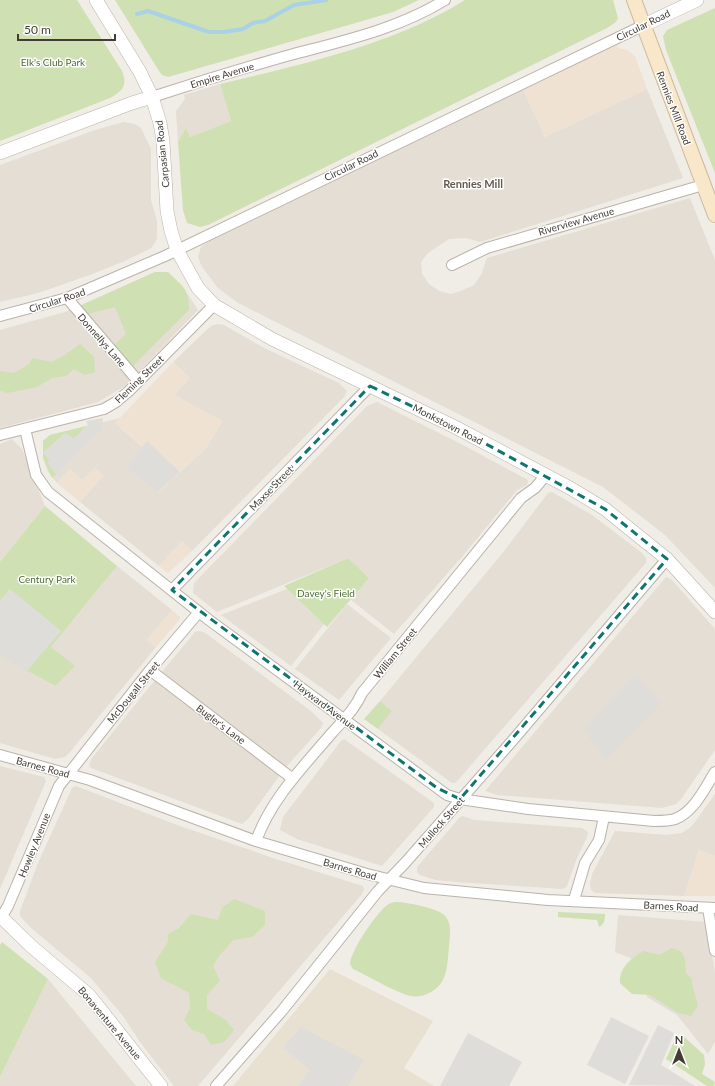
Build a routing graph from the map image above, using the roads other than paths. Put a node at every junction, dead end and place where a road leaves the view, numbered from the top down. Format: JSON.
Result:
{"nodes":[{"id":1,"x":96,"y":0,"type":"edge"},
{"id":2,"x":445,"y":0,"type":"edge"},
{"id":3,"x":634,"y":0,"type":"edge"},
{"id":4,"x":697,"y":0,"type":"edge"},
{"id":5,"x":642,"y":26,"type":"junction"},
{"id":6,"x":152,"y":97,"type":"junction"},
{"id":7,"x":0,"y":153,"type":"edge"},
{"id":8,"x":703,"y":185,"type":"junction"},
{"id":9,"x":715,"y":215,"type":"edge"},
{"id":10,"x":177,"y":250,"type":"junction"},
{"id":11,"x":452,"y":266,"type":"dead end"},
{"id":12,"x":67,"y":298,"type":"junction"},
{"id":13,"x":214,"y":305,"type":"junction"},
{"id":14,"x":0,"y":316,"type":"edge"},
{"id":15,"x":138,"y":382,"type":"junction"},
{"id":16,"x":370,"y":386,"type":"junction"},
{"id":17,"x":25,"y":429,"type":"junction"},
{"id":18,"x":0,"y":435,"type":"edge"},
{"id":19,"x":546,"y":474,"type":"junction"},
{"id":20,"x":667,"y":558,"type":"junction"},
{"id":21,"x":172,"y":590,"type":"junction"},
{"id":22,"x":199,"y":612,"type":"junction"},
{"id":23,"x":715,"y":612,"type":"edge"},
{"id":24,"x":150,"y":670,"type":"junction"},
{"id":25,"x":344,"y":719,"type":"junction"},
{"id":26,"x":0,"y":755,"type":"edge"},
{"id":27,"x":715,"y":772,"type":"edge"},
{"id":28,"x":68,"y":773,"type":"junction"},
{"id":29,"x":293,"y":779,"type":"junction"},
{"id":30,"x":460,"y":799,"type":"junction"},
{"id":31,"x":604,"y":817,"type":"junction"},
{"id":32,"x":256,"y":841,"type":"junction"},
{"id":33,"x":389,"y":880,"type":"junction"},
{"id":34,"x":574,"y":900,"type":"junction"},
{"id":35,"x":712,"y":908,"type":"edge"},
{"id":36,"x":1,"y":917,"type":"edge"},
{"id":37,"x":715,"y":951,"type":"edge"},
{"id":38,"x":161,"y":1086,"type":"edge"},
{"id":39,"x":216,"y":1086,"type":"edge"}],
"edges":[{"from":1,"to":6,"type":"street","name":"Carpasian Road"},
{"from":2,"to":6,"type":"street","name":"Empire Avenue"},
{"from":3,"to":5,"type":"main road","name":"Rennies Mill Road"},
{"from":4,"to":5,"type":"street","name":"Circular Road"},
{"from":5,"to":8,"type":"main road","name":"Rennies Mill Road"},
{"from":5,"to":10,"type":"street","name":"Circular Road"},
{"from":6,"to":7,"type":"street","name":"Empire Avenue"},
{"from":6,"to":10,"type":"street","name":"Carpasian Road"},
{"from":8,"to":9,"type":"main road","name":"Rennies Mill Road"},
{"from":8,"to":11,"type":"street","name":"Riverview Avenue"},
{"from":10,"to":12,"type":"street","name":"Circular Road"},
{"from":10,"to":13,"type":"street","name":"Monkstown Road"},
{"from":12,"to":14,"type":"street","name":"Circular Road"},
{"from":12,"to":15,"type":"street","name":"Donnellys Lane"},
{"from":13,"to":15,"type":"street","name":"Fleming Street"},
{"from":13,"to":16,"type":"street","name":"Monkstown Road"},
{"from":15,"to":17,"type":"street","name":"Fleming Street"},
{"from":16,"to":19,"type":"street","name":"Monkstown Road"},
{"from":16,"to":21,"type":"street","name":"Maxse Street"},
{"from":17,"to":18,"type":"street","name":"Fleming Street"},
{"from":17,"to":21,"type":"street","name":"Hayward Avenue"},
{"from":19,"to":20,"type":"street","name":"Monkstown Road"},
{"from":19,"to":25,"type":"street","name":"William Street"},
{"from":20,"to":23,"type":"street","name":"Monkstown Road"},
{"from":20,"to":30,"type":"street","name":"Mullock Street"},
{"from":21,"to":22,"type":"street","name":"Hayward Avenue"},
{"from":22,"to":24,"type":"street","name":"McDougall Street"},
{"from":22,"to":25,"type":"street","name":"Hayward Avenue"},
{"from":24,"to":28,"type":"street","name":"McDougall Street"},
{"from":24,"to":29,"type":"street","name":"Bugler's Lane"},
{"from":25,"to":29,"type":"street","name":"William Street"},
{"from":25,"to":30,"type":"street","name":"Hayward Avenue"},
{"from":26,"to":28,"type":"street","name":"Barnes Road"},
{"from":27,"to":31,"type":"street","name":"Hayward Avenue"},
{"from":28,"to":32,"type":"street","name":"Barnes Road"},
{"from":28,"to":36,"type":"street","name":"Howley Avenue"},
{"from":29,"to":32,"type":"street","name":"William Street"},
{"from":30,"to":31,"type":"street","name":"Hayward Avenue"},
{"from":30,"to":33,"type":"street","name":"Mullock Street"},
{"from":31,"to":34,"type":"street"},
{"from":32,"to":33,"type":"street","name":"Barnes Road"},
{"from":33,"to":34,"type":"street","name":"Barnes Road"},
{"from":33,"to":39,"type":"street","name":"Mullock Street"},
{"from":34,"to":35,"type":"street","name":"Barnes Road"},
{"from":35,"to":37,"type":"street"},
{"from":36,"to":38,"type":"street","name":"Bonaventure Avenue"}]}
